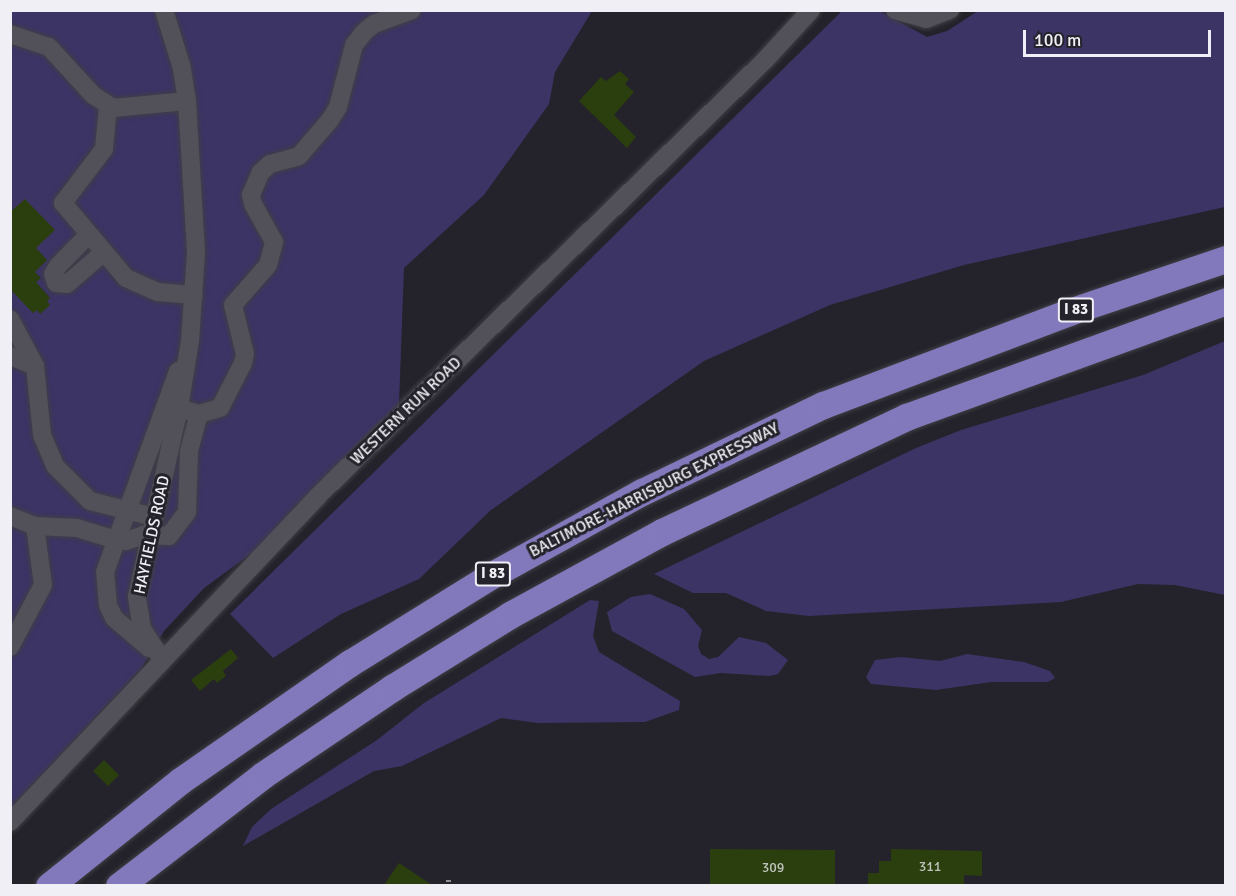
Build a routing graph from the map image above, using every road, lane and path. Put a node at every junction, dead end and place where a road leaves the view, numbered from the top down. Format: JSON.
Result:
{"nodes":[{"id":1,"x":164,"y":10,"type":"edge"},
{"id":2,"x":412,"y":10,"type":"edge"},
{"id":3,"x":811,"y":10,"type":"edge"},
{"id":4,"x":895,"y":10,"type":"edge"},
{"id":5,"x":950,"y":10,"type":"edge"},
{"id":6,"x":10,"y":34,"type":"edge"},
{"id":7,"x":187,"y":101,"type":"junction"},
{"id":8,"x":108,"y":106,"type":"junction"},
{"id":9,"x":88,"y":235,"type":"junction"},
{"id":10,"x":103,"y":253,"type":"junction"},
{"id":11,"x":1226,"y":259,"type":"edge"},
{"id":12,"x":194,"y":295,"type":"junction"},
{"id":13,"x":1226,"y":301,"type":"edge"},
{"id":14,"x":10,"y":320,"type":"edge"},
{"id":15,"x":190,"y":341,"type":"junction"},
{"id":16,"x":10,"y":356,"type":"edge"},
{"id":17,"x":35,"y":366,"type":"junction"},
{"id":18,"x":179,"y":408,"type":"junction"},
{"id":19,"x":199,"y":414,"type":"junction"},
{"id":20,"x":127,"y":511,"type":"junction"},
{"id":21,"x":10,"y":516,"type":"edge"},
{"id":22,"x":154,"y":517,"type":"junction"},
{"id":23,"x":35,"y":526,"type":"junction"},
{"id":24,"x":150,"y":536,"type":"junction"},
{"id":25,"x":116,"y":540,"type":"junction"},
{"id":26,"x":10,"y":647,"type":"edge"},
{"id":27,"x":161,"y":658,"type":"junction"},
{"id":28,"x":10,"y":822,"type":"edge"},
{"id":29,"x":446,"y":881,"type":"dead end"},
{"id":30,"x":451,"y":881,"type":"dead end"},
{"id":31,"x":49,"y":885,"type":"edge"},
{"id":32,"x":119,"y":885,"type":"edge"}],
"edges":[{"from":1,"to":7,"type":"street","name":"HAYFIELDS ROAD"},
{"from":2,"to":19,"type":"street"},
{"from":3,"to":27,"type":"street","name":"WESTERN RUN ROAD"},
{"from":4,"to":5,"type":"street"},
{"from":6,"to":8,"type":"street"},
{"from":7,"to":8,"type":"street"},
{"from":7,"to":12,"type":"street","name":"HAYFIELDS ROAD"},
{"from":8,"to":9,"type":"street"},
{"from":9,"to":10,"type":"street"},
{"from":9,"to":10,"type":"street"},
{"from":10,"to":12,"type":"street"},
{"from":11,"to":31,"type":"highway","name":"BALTIMORE-HARRISBURG EXPRESSWAY","number":"I 83"},
{"from":12,"to":15,"type":"street","name":"HAYFIELDS ROAD"},
{"from":13,"to":32,"type":"highway","number":"I 83"},
{"from":14,"to":17,"type":"street"},
{"from":15,"to":18,"type":"street","name":"HAYFIELDS ROAD"},
{"from":15,"to":20,"type":"street","name":"HAYFIELDS ROAD"},
{"from":16,"to":17,"type":"street"},
{"from":17,"to":20,"type":"street"},
{"from":18,"to":19,"type":"street"},
{"from":18,"to":22,"type":"street","name":"HAYFIELDS ROAD"},
{"from":19,"to":24,"type":"street"},
{"from":20,"to":22,"type":"street"},
{"from":20,"to":25,"type":"street","name":"HAYFIELDS ROAD"},
{"from":21,"to":23,"type":"street"},
{"from":22,"to":24,"type":"street","name":"HAYFIELDS ROAD"},
{"from":23,"to":25,"type":"street"},
{"from":23,"to":26,"type":"street"},
{"from":24,"to":25,"type":"street"},
{"from":24,"to":27,"type":"street","name":"HAYFIELDS ROAD"},
{"from":25,"to":27,"type":"street","name":"HAYFIELDS ROAD"},
{"from":27,"to":28,"type":"street","name":"WESTERN RUN ROAD"},
{"from":29,"to":30,"type":"path"}]}
